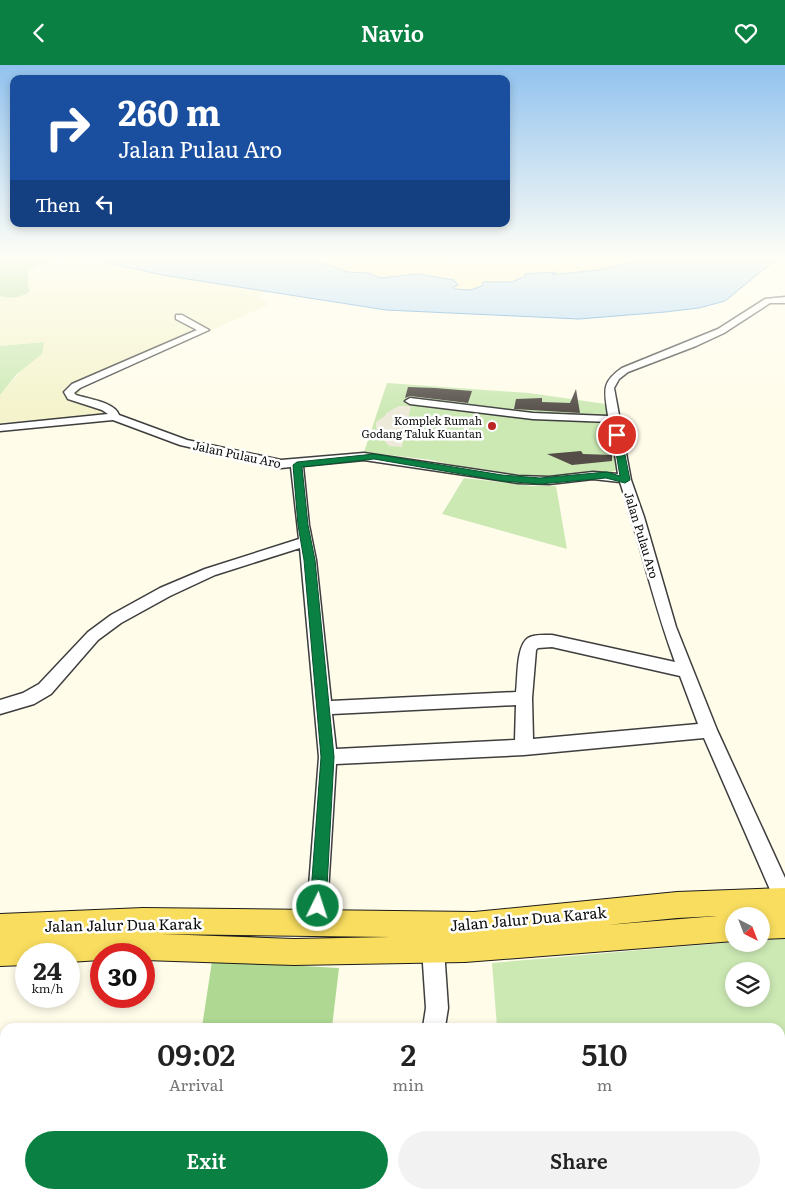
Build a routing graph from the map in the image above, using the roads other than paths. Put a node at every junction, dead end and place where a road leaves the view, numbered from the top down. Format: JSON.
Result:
{"nodes":[{"id":1,"x":756,"y":309,"type":"edge"},
{"id":2,"x":179,"y":317,"type":"dead end"},
{"id":3,"x":410,"y":401,"type":"dead end"},
{"id":4,"x":114,"y":417,"type":"junction"},
{"id":5,"x":614,"y":419,"type":"junction"},
{"id":6,"x":0,"y":428,"type":"edge"},
{"id":7,"x":297,"y":465,"type":"junction"},
{"id":8,"x":625,"y":480,"type":"junction"},
{"id":9,"x":306,"y":541,"type":"junction"},
{"id":10,"x":686,"y":671,"type":"junction"},
{"id":11,"x":524,"y":698,"type":"junction"},
{"id":12,"x":0,"y":707,"type":"edge"},
{"id":13,"x":323,"y":708,"type":"junction"},
{"id":14,"x":708,"y":730,"type":"junction"},
{"id":15,"x":524,"y":747,"type":"junction"},
{"id":16,"x":328,"y":757,"type":"junction"},
{"id":17,"x":785,"y":901,"type":"edge"},
{"id":18,"x":316,"y":925,"type":"junction"},
{"id":19,"x":785,"y":925,"type":"edge"},
{"id":20,"x":770,"y":926,"type":"edge"},
{"id":21,"x":0,"y":927,"type":"edge"},
{"id":22,"x":725,"y":929,"type":"edge"},
{"id":23,"x":433,"y":949,"type":"junction"},
{"id":24,"x":0,"y":953,"type":"edge"},
{"id":25,"x":435,"y":1023,"type":"edge"}],
"edges":[{"from":1,"to":5,"type":"street"},
{"from":2,"to":4,"type":"street"},
{"from":3,"to":5,"type":"street"},
{"from":4,"to":6,"type":"street","name":"Jalan Pulau Aro"},
{"from":4,"to":7,"type":"street","name":"Jalan Pulau Aro"},
{"from":5,"to":8,"type":"street"},
{"from":7,"to":8,"type":"street","name":"Jalan Pulau Aro"},
{"from":7,"to":9,"type":"street"},
{"from":8,"to":10,"type":"street","name":"Jalan Pulau Aro"},
{"from":9,"to":12,"type":"street"},
{"from":9,"to":13,"type":"street"},
{"from":10,"to":11,"type":"street"},
{"from":10,"to":14,"type":"street","name":"Jalan Pulau Aro"},
{"from":11,"to":13,"type":"street"},
{"from":11,"to":15,"type":"street"},
{"from":13,"to":16,"type":"street"},
{"from":14,"to":15,"type":"street"},
{"from":14,"to":17,"type":"street","name":"Jalan Pulau Aro"},
{"from":15,"to":16,"type":"street"},
{"from":16,"to":18,"type":"street"},
{"from":17,"to":18,"type":"main road","name":"Jalan Jalur Dua Karak"},
{"from":18,"to":21,"type":"main road","name":"Jalan Jalur Dua Karak"},
{"from":19,"to":20,"type":"main road"},
{"from":22,"to":23,"type":"main road","name":"Jalan Jalur Dua Karak"},
{"from":23,"to":24,"type":"main road","name":"Jalan Jalur Dua Karak"},
{"from":23,"to":25,"type":"street"}]}
